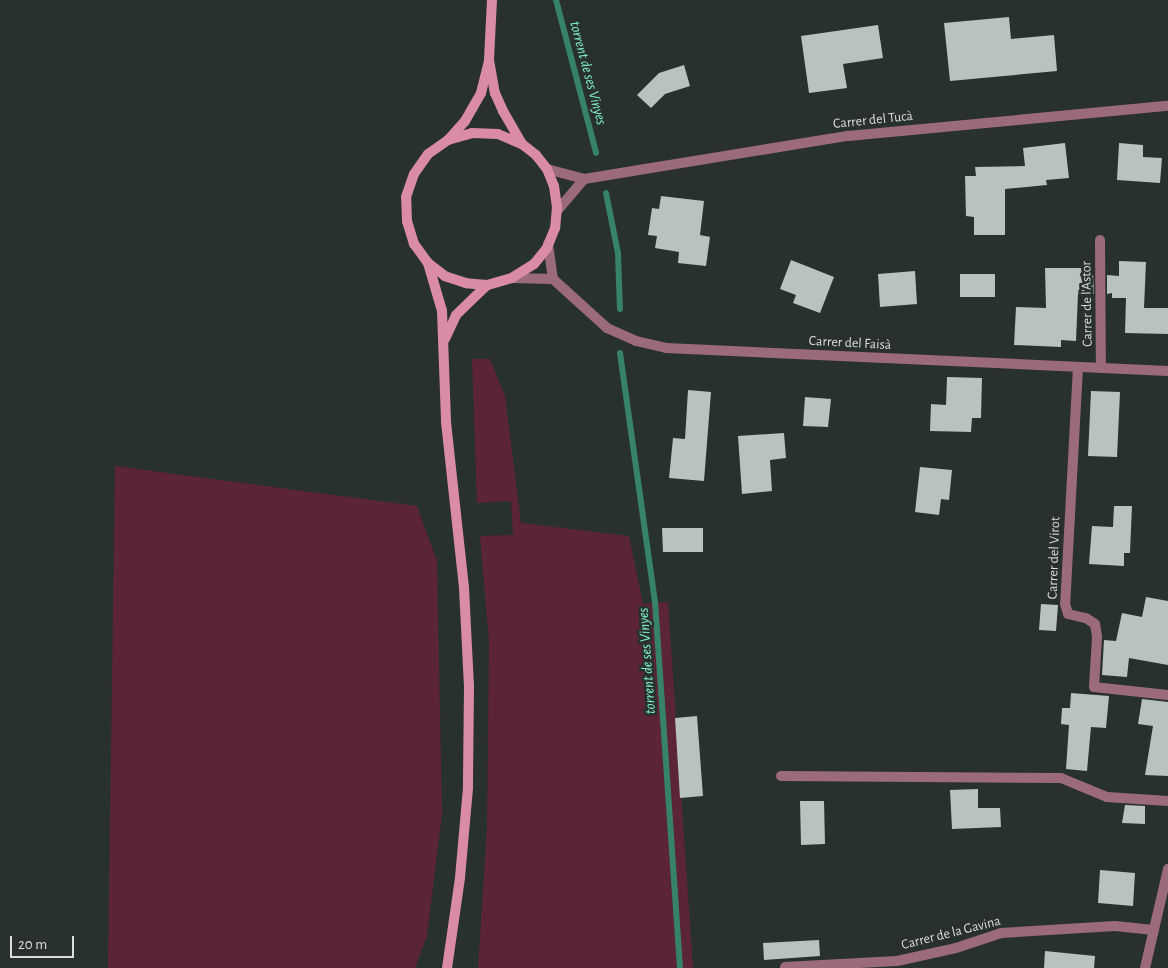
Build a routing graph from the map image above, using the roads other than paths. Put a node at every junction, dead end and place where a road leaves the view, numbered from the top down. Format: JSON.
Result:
{"nodes":[{"id":1,"x":492,"y":0,"type":"edge"},
{"id":2,"x":490,"y":60,"type":"junction"},
{"id":3,"x":1168,"y":106,"type":"edge"},
{"id":4,"x":448,"y":140,"type":"junction"},
{"id":5,"x":522,"y":144,"type":"junction"},
{"id":6,"x":547,"y":170,"type":"junction"},
{"id":7,"x":584,"y":179,"type":"junction"},
{"id":8,"x":557,"y":211,"type":"junction"},
{"id":9,"x":1100,"y":240,"type":"dead end"},
{"id":10,"x":548,"y":244,"type":"junction"},
{"id":11,"x":428,"y":263,"type":"junction"},
{"id":12,"x":512,"y":278,"type":"junction"},
{"id":13,"x":553,"y":279,"type":"junction"},
{"id":14,"x":487,"y":285,"type":"junction"},
{"id":15,"x":444,"y":339,"type":"junction"},
{"id":16,"x":1078,"y":367,"type":"junction"},
{"id":17,"x":1101,"y":368,"type":"junction"},
{"id":18,"x":1168,"y":371,"type":"edge"},
{"id":19,"x":1168,"y":695,"type":"edge"},
{"id":20,"x":781,"y":776,"type":"dead end"},
{"id":21,"x":1168,"y":801,"type":"edge"},
{"id":22,"x":1168,"y":869,"type":"edge"},
{"id":23,"x":1164,"y":904,"type":"edge"},
{"id":24,"x":1154,"y":930,"type":"junction"},
{"id":25,"x":785,"y":967,"type":"edge"},
{"id":26,"x":448,"y":968,"type":"edge"},
{"id":27,"x":1145,"y":968,"type":"edge"}],
"edges":[{"from":1,"to":2,"type":"main road"},
{"from":2,"to":4,"type":"main road"},
{"from":2,"to":5,"type":"main road"},
{"from":3,"to":7,"type":"street","name":"Carrer del Tucà"},
{"from":4,"to":5,"type":"main road"},
{"from":4,"to":11,"type":"main road"},
{"from":5,"to":6,"type":"main road"},
{"from":6,"to":7,"type":"street","name":"Carrer del Tucà"},
{"from":6,"to":8,"type":"main road"},
{"from":7,"to":8,"type":"street"},
{"from":8,"to":10,"type":"main road"},
{"from":9,"to":17,"type":"street","name":"Carrer de l'Astor"},
{"from":10,"to":12,"type":"main road"},
{"from":10,"to":13,"type":"street"},
{"from":11,"to":14,"type":"main road"},
{"from":11,"to":15,"type":"main road"},
{"from":12,"to":13,"type":"street"},
{"from":12,"to":14,"type":"main road"},
{"from":13,"to":16,"type":"street","name":"Carrer del Faisà"},
{"from":14,"to":15,"type":"main road"},
{"from":15,"to":26,"type":"main road"},
{"from":16,"to":17,"type":"street","name":"Carrer del Faisà"},
{"from":16,"to":19,"type":"street","name":"Carrer del Virot"},
{"from":17,"to":18,"type":"street","name":"Carrer del Faisà"},
{"from":20,"to":21,"type":"street"},
{"from":22,"to":23,"type":"street"},
{"from":23,"to":24,"type":"street"},
{"from":24,"to":25,"type":"street","name":"Carrer de la Gavina"},
{"from":24,"to":27,"type":"street"}]}
